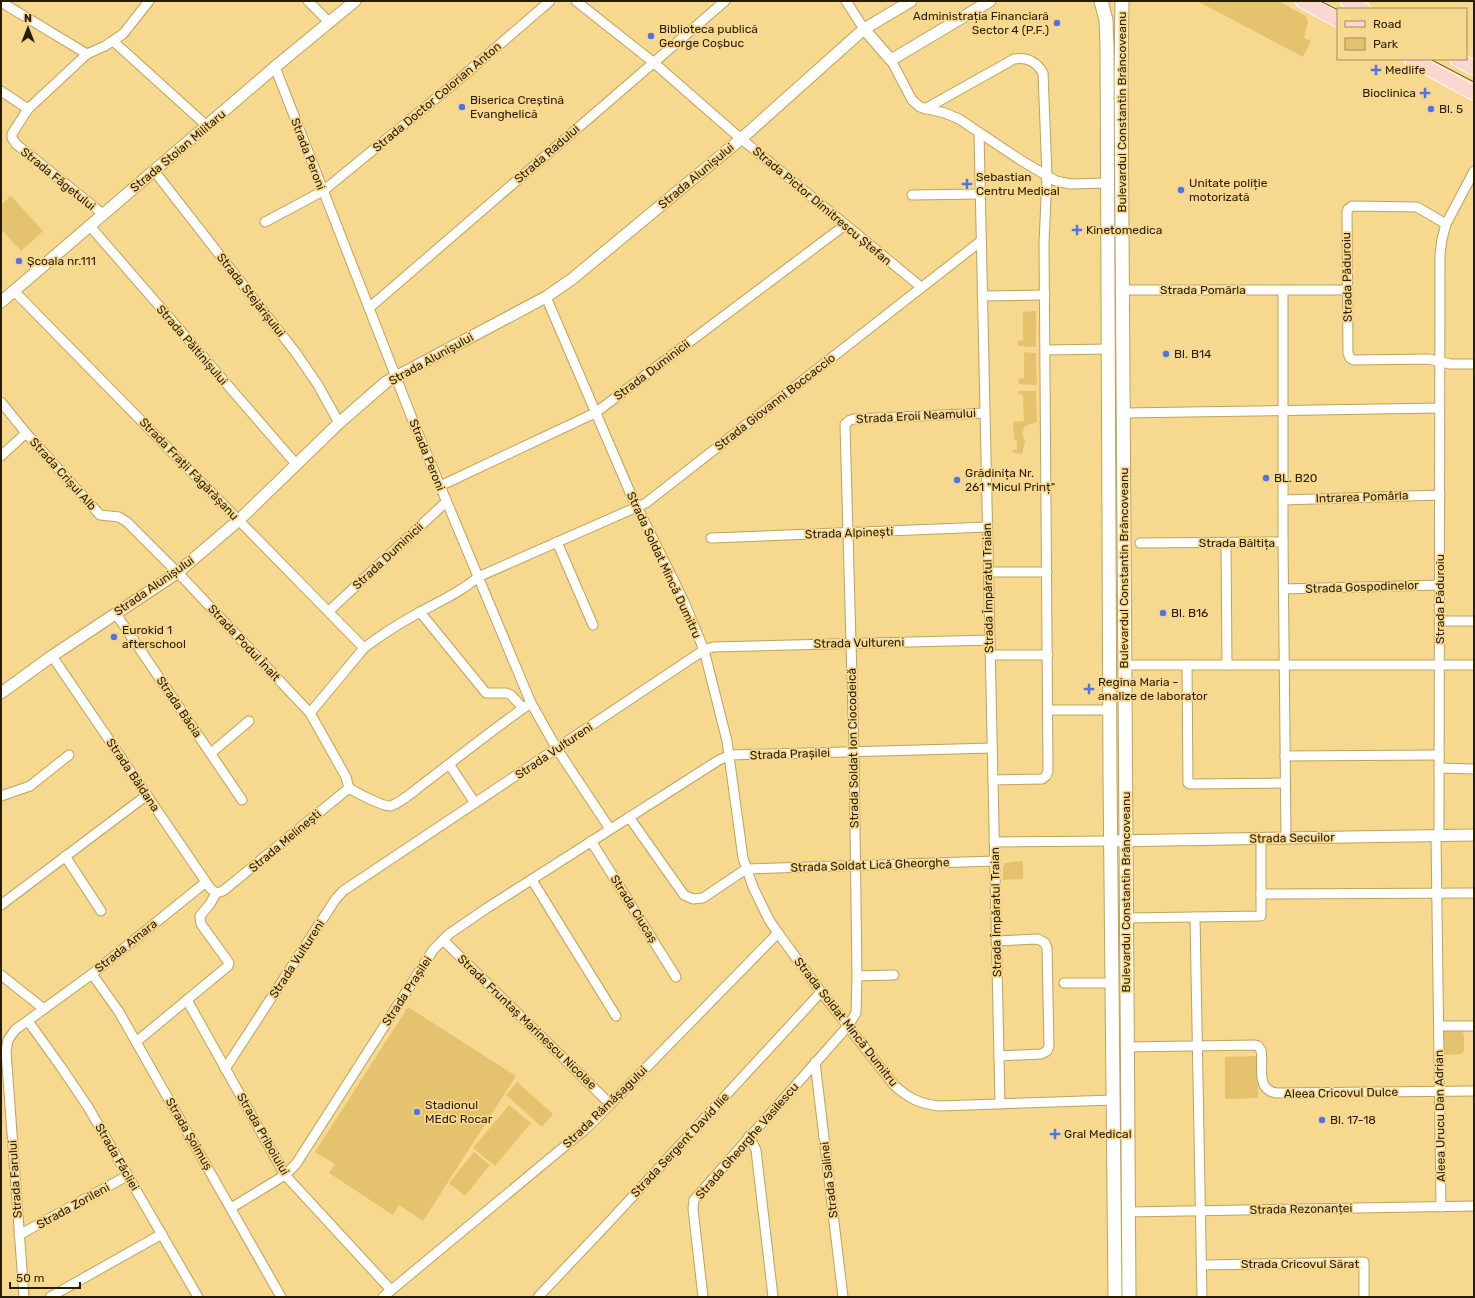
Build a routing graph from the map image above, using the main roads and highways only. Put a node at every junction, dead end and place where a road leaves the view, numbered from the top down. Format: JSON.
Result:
{"nodes":[{"id":1,"x":1122,"y":1,"type":"edge"},
{"id":2,"x":1303,"y":1,"type":"edge"},
{"id":3,"x":1348,"y":1,"type":"edge"},
{"id":4,"x":1101,"y":4,"type":"edge"},
{"id":5,"x":1361,"y":8,"type":"edge"},
{"id":6,"x":1337,"y":19,"type":"edge"},
{"id":7,"x":1413,"y":60,"type":"edge"},
{"id":8,"x":1459,"y":60,"type":"edge"},
{"id":9,"x":1474,"y":68,"type":"edge"},
{"id":10,"x":1474,"y":93,"type":"edge"},
{"id":11,"x":1128,"y":1159,"type":"junction"},
{"id":12,"x":1114,"y":1160,"type":"junction"},
{"id":13,"x":1115,"y":1297,"type":"edge"},
{"id":14,"x":1129,"y":1297,"type":"edge"}],
"edges":[{"from":1,"to":11,"type":"main road","name":"Bulevardul Constantin Brâncoveanu"},
{"from":2,"to":6,"type":"main road"},
{"from":3,"to":5,"type":"main road"},
{"from":4,"to":12,"type":"main road","name":"Bulevardul Constantin Brâncoveanu"},
{"from":7,"to":10,"type":"main road"},
{"from":8,"to":9,"type":"main road"},
{"from":11,"to":12,"type":"main road"},
{"from":11,"to":14,"type":"main road","name":"Bulevardul Constantin Brâncoveanu"},
{"from":12,"to":13,"type":"main road","name":"Bulevardul Constantin Brâncoveanu"}]}
